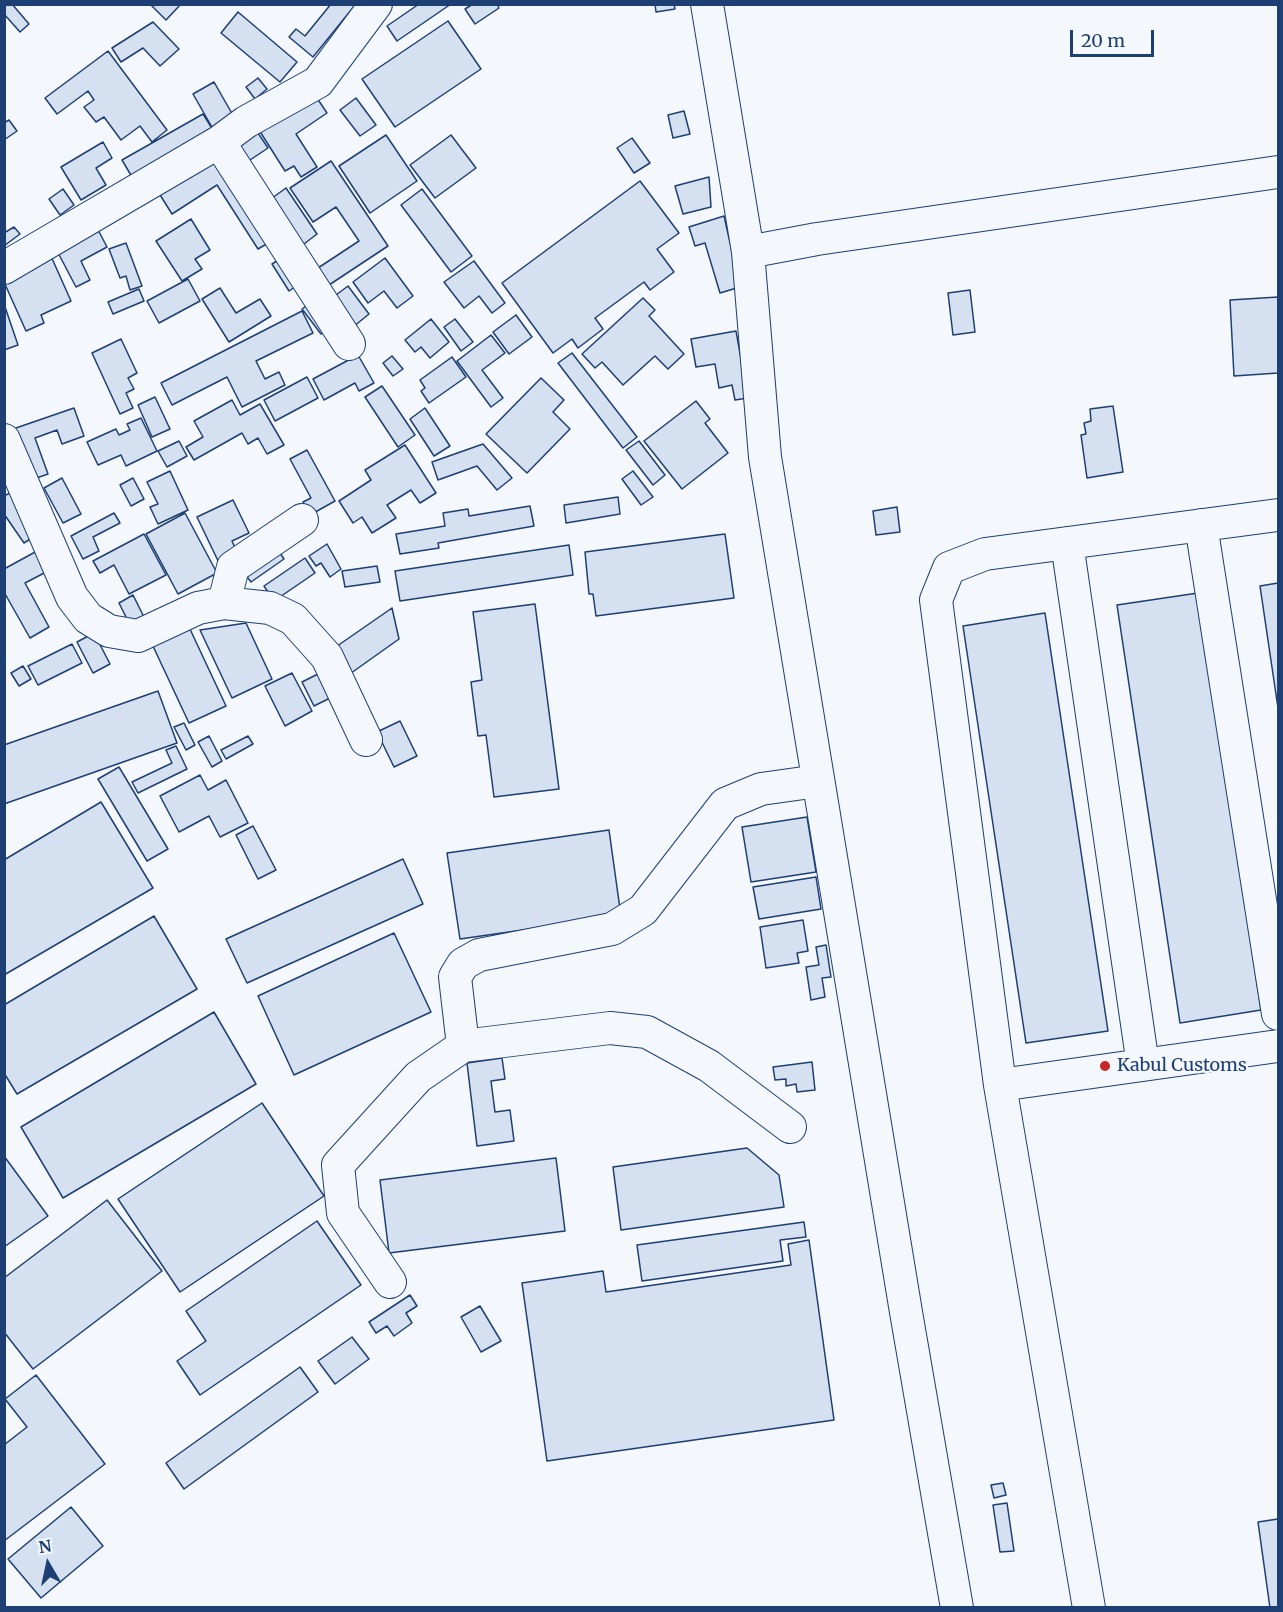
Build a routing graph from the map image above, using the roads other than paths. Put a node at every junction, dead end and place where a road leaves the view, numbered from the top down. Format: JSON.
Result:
{"nodes":[{"id":1,"x":375,"y":4,"type":"edge"},
{"id":2,"x":707,"y":4,"type":"edge"},
{"id":3,"x":219,"y":142,"type":"junction"},
{"id":4,"x":1278,"y":172,"type":"edge"},
{"id":5,"x":748,"y":252,"type":"junction"},
{"id":6,"x":4,"y":268,"type":"edge"},
{"id":7,"x":349,"y":344,"type":"dead end"},
{"id":8,"x":4,"y":440,"type":"edge"},
{"id":9,"x":13,"y":486,"type":"edge"},
{"id":10,"x":1278,"y":515,"type":"edge"},
{"id":11,"x":302,"y":520,"type":"dead end"},
{"id":12,"x":1201,"y":525,"type":"junction"},
{"id":13,"x":1067,"y":543,"type":"junction"},
{"id":14,"x":224,"y":603,"type":"junction"},
{"id":15,"x":366,"y":740,"type":"dead end"},
{"id":16,"x":818,"y":781,"type":"junction"},
{"id":17,"x":1278,"y":1014,"type":"edge"},
{"id":18,"x":463,"y":1046,"type":"junction"},
{"id":19,"x":1278,"y":1046,"type":"edge"},
{"id":20,"x":1143,"y":1065,"type":"junction"},
{"id":21,"x":1000,"y":1085,"type":"junction"},
{"id":22,"x":790,"y":1126,"type":"dead end"},
{"id":23,"x":390,"y":1282,"type":"dead end"},
{"id":24,"x":1088,"y":1602,"type":"edge"},
{"id":25,"x":957,"y":1608,"type":"edge"}],
"edges":[{"from":1,"to":3,"type":"street"},
{"from":2,"to":5,"type":"street"},
{"from":3,"to":6,"type":"street"},
{"from":3,"to":7,"type":"street"},
{"from":4,"to":5,"type":"street"},
{"from":5,"to":16,"type":"street"},
{"from":8,"to":9,"type":"street"},
{"from":9,"to":14,"type":"street"},
{"from":10,"to":12,"type":"street"},
{"from":11,"to":14,"type":"street"},
{"from":12,"to":13,"type":"street"},
{"from":12,"to":17,"type":"street"},
{"from":13,"to":20,"type":"street"},
{"from":13,"to":21,"type":"street"},
{"from":14,"to":15,"type":"street"},
{"from":16,"to":18,"type":"street"},
{"from":16,"to":25,"type":"street"},
{"from":18,"to":22,"type":"street"},
{"from":18,"to":23,"type":"street"},
{"from":19,"to":20,"type":"street"},
{"from":20,"to":21,"type":"street"},
{"from":21,"to":24,"type":"street"}]}
